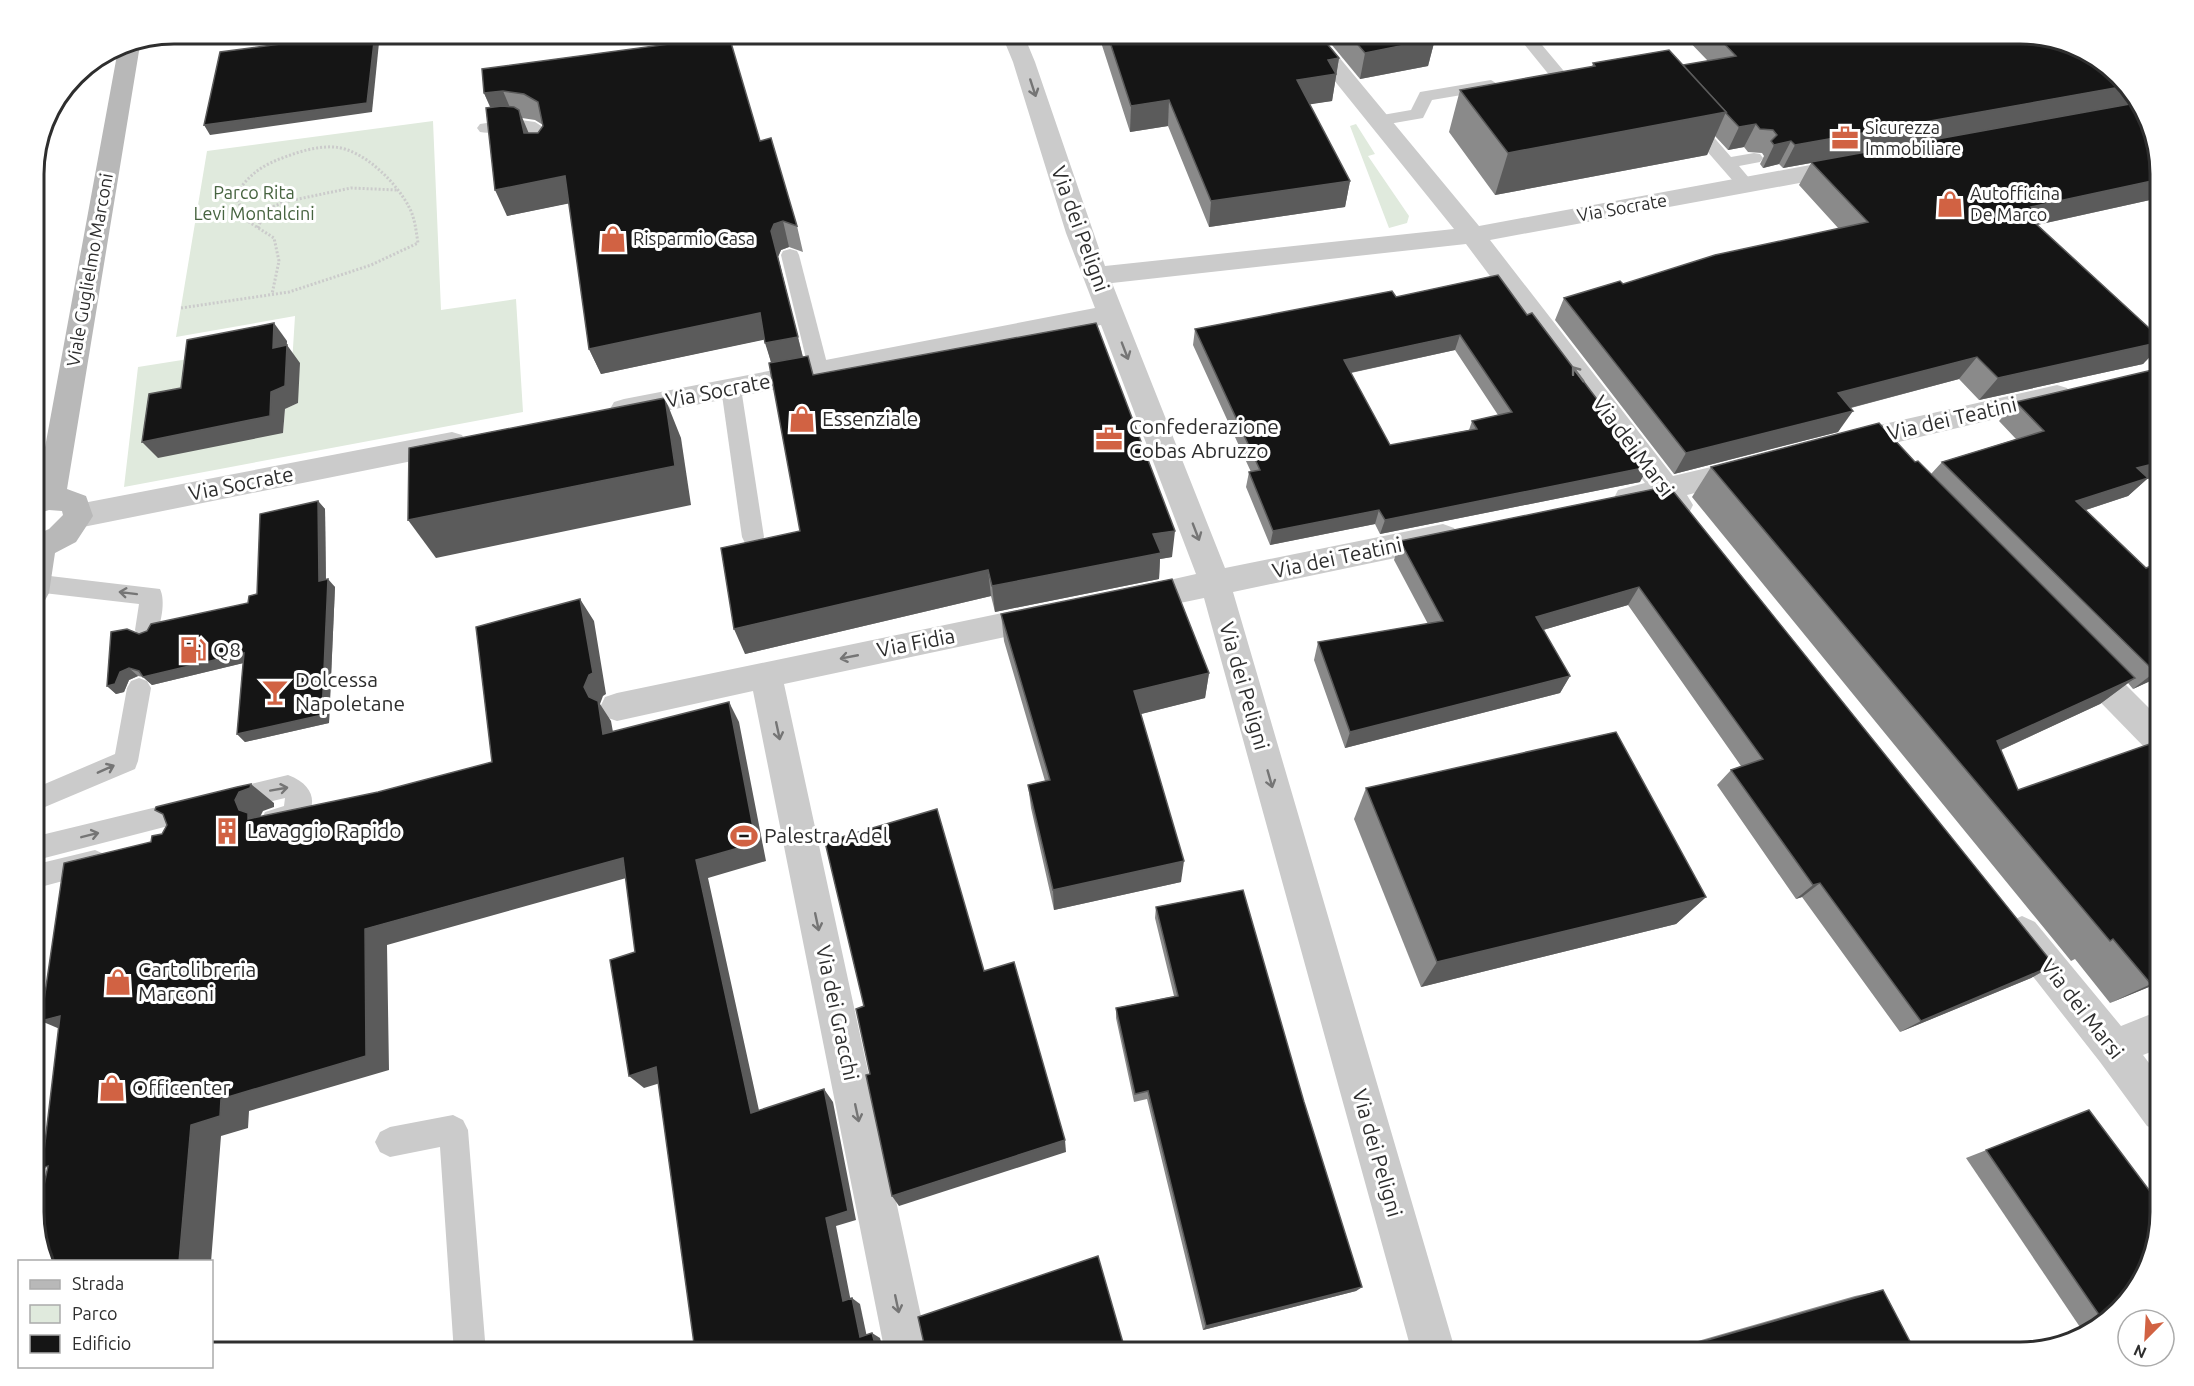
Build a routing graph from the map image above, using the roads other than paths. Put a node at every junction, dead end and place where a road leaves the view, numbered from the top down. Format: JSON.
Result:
{"nodes":[{"id":1,"x":1017,"y":44,"type":"edge"},
{"id":2,"x":1316,"y":44,"type":"edge"},
{"id":3,"x":1532,"y":44,"type":"edge"},
{"id":4,"x":129,"y":51,"type":"edge"},
{"id":5,"x":1504,"y":83,"type":"edge"},
{"id":6,"x":1599,"y":83,"type":"edge"},
{"id":7,"x":1680,"y":110,"type":"edge"},
{"id":8,"x":1372,"y":115,"type":"junction"},
{"id":9,"x":486,"y":128,"type":"edge"},
{"id":10,"x":543,"y":153,"type":"edge"},
{"id":11,"x":1754,"y":158,"type":"dead end"},
{"id":12,"x":1873,"y":162,"type":"edge"},
{"id":13,"x":1727,"y":163,"type":"junction"},
{"id":14,"x":1746,"y":185,"type":"junction"},
{"id":15,"x":1473,"y":235,"type":"junction"},
{"id":16,"x":790,"y":255,"type":"edge"},
{"id":17,"x":1096,"y":276,"type":"junction"},
{"id":18,"x":1111,"y":314,"type":"junction"},
{"id":19,"x":819,"y":371,"type":"junction"},
{"id":20,"x":731,"y":388,"type":"junction"},
{"id":21,"x":2081,"y":390,"type":"edge"},
{"id":22,"x":596,"y":415,"type":"edge"},
{"id":23,"x":472,"y":439,"type":"edge"},
{"id":24,"x":1863,"y":439,"type":"junction"},
{"id":25,"x":1816,"y":451,"type":"edge"},
{"id":26,"x":1770,"y":463,"type":"edge"},
{"id":27,"x":1887,"y":464,"type":"edge"},
{"id":28,"x":1666,"y":490,"type":"junction"},
{"id":29,"x":44,"y":491,"type":"edge"},
{"id":30,"x":44,"y":501,"type":"edge"},
{"id":31,"x":1597,"y":504,"type":"edge"},
{"id":32,"x":78,"y":516,"type":"junction"},
{"id":33,"x":1696,"y":527,"type":"edge"},
{"id":34,"x":1470,"y":531,"type":"edge"},
{"id":35,"x":753,"y":537,"type":"dead end"},
{"id":36,"x":44,"y":544,"type":"edge"},
{"id":37,"x":1215,"y":583,"type":"junction"},
{"id":38,"x":44,"y":589,"type":"edge"},
{"id":39,"x":147,"y":630,"type":"edge"},
{"id":40,"x":2061,"y":641,"type":"edge"},
{"id":41,"x":766,"y":674,"type":"junction"},
{"id":42,"x":139,"y":688,"type":"edge"},
{"id":43,"x":617,"y":707,"type":"dead end"},
{"id":44,"x":2150,"y":731,"type":"edge"},
{"id":45,"x":44,"y":796,"type":"edge"},
{"id":46,"x":274,"y":820,"type":"edge"},
{"id":47,"x":44,"y":846,"type":"edge"},
{"id":48,"x":123,"y":855,"type":"edge"},
{"id":49,"x":44,"y":874,"type":"edge"},
{"id":50,"x":2002,"y":909,"type":"edge"},
{"id":51,"x":2150,"y":1033,"type":"edge"},
{"id":52,"x":2114,"y":1048,"type":"junction"},
{"id":53,"x":2150,"y":1097,"type":"edge"},
{"id":54,"x":390,"y":1142,"type":"dead end"},
{"id":55,"x":469,"y":1342,"type":"edge"},
{"id":56,"x":905,"y":1342,"type":"edge"},
{"id":57,"x":1431,"y":1342,"type":"edge"}],
"edges":[{"from":1,"to":17,"type":"street","name":"Via dei Peligni","one_way":true},
{"from":2,"to":8,"type":"street","name":"Via dei Marsi"},
{"from":3,"to":6,"type":"lane"},
{"from":4,"to":29,"type":"main road","name":"Viale Guglielmo Marconi"},
{"from":5,"to":8,"type":"lane"},
{"from":7,"to":13,"type":"lane"},
{"from":8,"to":15,"type":"street","name":"Via dei Marsi"},
{"from":9,"to":10,"type":"lane"},
{"from":11,"to":13,"type":"lane"},
{"from":12,"to":14,"type":"street","name":"Via Socrate"},
{"from":13,"to":14,"type":"lane"},
{"from":14,"to":15,"type":"street","name":"Via Socrate"},
{"from":15,"to":17,"type":"street","name":"Via Socrate"},
{"from":28,"to":15,"type":"street","name":"Via dei Marsi","one_way":true},
{"from":16,"to":19,"type":"lane"},
{"from":17,"to":18,"type":"street","name":"Via dei Peligni"},
{"from":18,"to":19,"type":"street","name":"Via Socrate"},
{"from":18,"to":37,"type":"street","name":"Via dei Peligni","one_way":true},
{"from":19,"to":20,"type":"street","name":"Via Socrate"},
{"from":20,"to":22,"type":"street","name":"Via Socrate"},
{"from":20,"to":35,"type":"lane"},
{"from":21,"to":24,"type":"street","name":"Via dei Teatini"},
{"from":23,"to":32,"type":"street","name":"Via Socrate"},
{"from":24,"to":25,"type":"street","name":"Via dei Teatini"},
{"from":24,"to":27,"type":"street"},
{"from":26,"to":28,"type":"street"},
{"from":28,"to":31,"type":"street"},
{"from":28,"to":33,"type":"street","name":"Via dei Marsi"},
{"from":30,"to":32,"type":"main road"},
{"from":32,"to":36,"type":"main road"},
{"from":34,"to":37,"type":"street","name":"Via dei Teatini"},
{"from":37,"to":41,"type":"street","name":"Via Fidia","one_way":true},
{"from":37,"to":57,"type":"street","name":"Via dei Peligni","one_way":true},
{"from":39,"to":38,"type":"lane","one_way":true},
{"from":40,"to":44,"type":"street"},
{"from":41,"to":43,"type":"street","name":"Via Fidia"},
{"from":41,"to":56,"type":"street","name":"Via dei Gracchi","one_way":true},
{"from":45,"to":42,"type":"lane","one_way":true},
{"from":47,"to":46,"type":"lane","one_way":true},
{"from":48,"to":49,"type":"lane"},
{"from":50,"to":52,"type":"street","name":"Via dei Marsi"},
{"from":51,"to":52,"type":"street"},
{"from":52,"to":53,"type":"street","name":"Via dei Marsi"},
{"from":54,"to":55,"type":"lane"}]}
